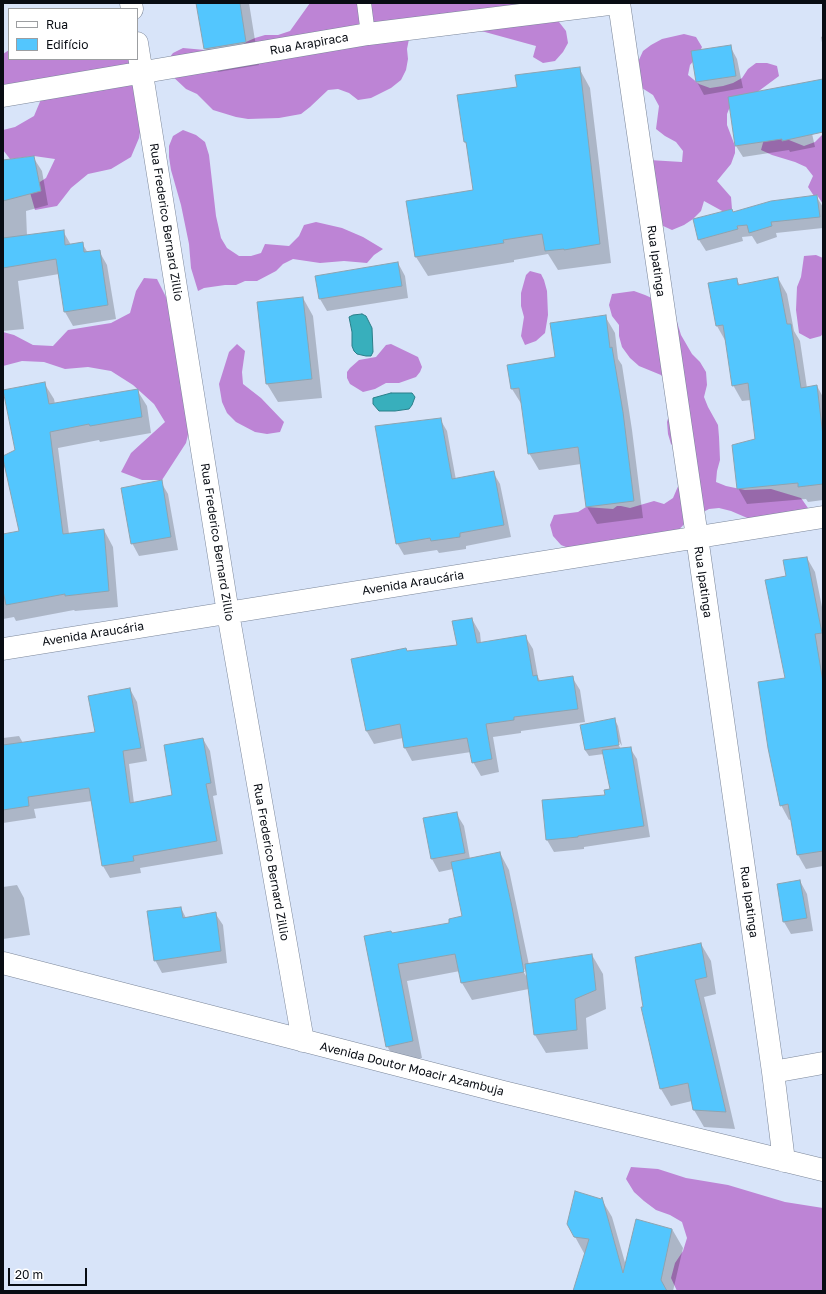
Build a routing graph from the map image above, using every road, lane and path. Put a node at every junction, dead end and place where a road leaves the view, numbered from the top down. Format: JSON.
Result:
{"nodes":[{"id":1,"x":364,"y":3,"type":"edge"},
{"id":2,"x":618,"y":3,"type":"edge"},
{"id":3,"x":368,"y":34,"type":"junction"},
{"id":4,"x":138,"y":49,"type":"edge"},
{"id":5,"x":142,"y":72,"type":"junction"},
{"id":6,"x":3,"y":96,"type":"edge"},
{"id":7,"x":823,"y":517,"type":"edge"},
{"id":8,"x":697,"y":537,"type":"junction"},
{"id":9,"x":228,"y":613,"type":"junction"},
{"id":10,"x":3,"y":649,"type":"edge"},
{"id":11,"x":3,"y":963,"type":"edge"},
{"id":12,"x":303,"y":1041,"type":"junction"},
{"id":13,"x":823,"y":1062,"type":"edge"},
{"id":14,"x":773,"y":1072,"type":"junction"},
{"id":15,"x":784,"y":1161,"type":"junction"},
{"id":16,"x":823,"y":1170,"type":"edge"}],
"edges":[{"from":1,"to":3,"type":"lane"},
{"from":2,"to":3,"type":"street","name":"Rua Arapiraca"},
{"from":2,"to":8,"type":"street","name":"Rua Ipatinga"},
{"from":3,"to":5,"type":"street","name":"Rua Arapiraca"},
{"from":4,"to":5,"type":"street","name":"Rua Frederico Bernard Zillio"},
{"from":5,"to":6,"type":"street","name":"Rua Arapiraca"},
{"from":5,"to":9,"type":"street","name":"Rua Frederico Bernard Zillio"},
{"from":7,"to":8,"type":"street","name":"Avenida Araucária"},
{"from":8,"to":9,"type":"street","name":"Avenida Araucária"},
{"from":8,"to":14,"type":"street","name":"Rua Ipatinga"},
{"from":9,"to":10,"type":"street","name":"Avenida Araucária"},
{"from":9,"to":12,"type":"street","name":"Rua Frederico Bernard Zillio"},
{"from":11,"to":12,"type":"street","name":"Avenida Doutor Moacir Azambuja"},
{"from":12,"to":15,"type":"street","name":"Avenida Doutor Moacir Azambuja"},
{"from":13,"to":14,"type":"street"},
{"from":14,"to":15,"type":"street","name":"Rua Ipatinga"},
{"from":15,"to":16,"type":"street","name":"Avenida Doutor Moacir Azambuja"}]}
